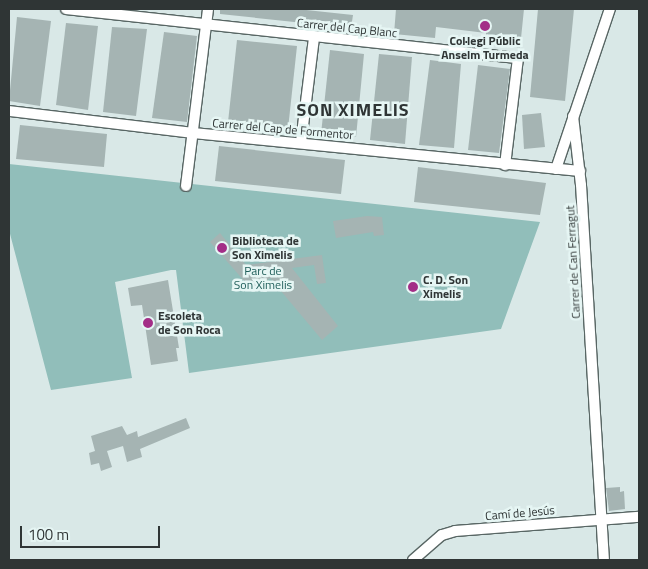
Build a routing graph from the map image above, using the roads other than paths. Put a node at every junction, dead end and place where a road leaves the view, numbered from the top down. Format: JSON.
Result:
{"nodes":[{"id":1,"x":66,"y":9,"type":"edge"},
{"id":2,"x":208,"y":9,"type":"edge"},
{"id":3,"x":610,"y":9,"type":"edge"},
{"id":4,"x":206,"y":24,"type":"junction"},
{"id":5,"x":314,"y":37,"type":"junction"},
{"id":6,"x":9,"y":111,"type":"edge"},
{"id":7,"x":573,"y":116,"type":"junction"},
{"id":8,"x":193,"y":133,"type":"junction"},
{"id":9,"x":301,"y":142,"type":"junction"},
{"id":10,"x":505,"y":165,"type":"junction"},
{"id":11,"x":556,"y":170,"type":"junction"},
{"id":12,"x":580,"y":171,"type":"junction"},
{"id":13,"x":186,"y":186,"type":"dead end"},
{"id":14,"x":639,"y":517,"type":"edge"},
{"id":15,"x":602,"y":520,"type":"junction"},
{"id":16,"x":413,"y":560,"type":"edge"},
{"id":17,"x":604,"y":560,"type":"edge"}],
"edges":[{"from":1,"to":4,"type":"street","name":"Carrer del Cap Blanc"},
{"from":2,"to":4,"type":"street"},
{"from":3,"to":7,"type":"street","name":"Carrer de Can Ferragut"},
{"from":4,"to":5,"type":"street","name":"Carrer del Cap Blanc"},
{"from":4,"to":8,"type":"street"},
{"from":5,"to":9,"type":"street"},
{"from":5,"to":10,"type":"street","name":"Carrer del Cap Blanc"},
{"from":6,"to":8,"type":"street","name":"Carrer del Cap de Formentor"},
{"from":7,"to":11,"type":"street"},
{"from":7,"to":12,"type":"street","name":"Carrer de Can Ferragut"},
{"from":8,"to":9,"type":"street","name":"Carrer del Cap de Formentor"},
{"from":8,"to":13,"type":"street"},
{"from":9,"to":10,"type":"street","name":"Carrer del Cap de Formentor"},
{"from":10,"to":11,"type":"street","name":"Carrer del Cap de Formentor"},
{"from":11,"to":12,"type":"street"},
{"from":12,"to":15,"type":"street","name":"Carrer de Can Ferragut"},
{"from":14,"to":15,"type":"street","name":"Camí de Jesús"},
{"from":15,"to":16,"type":"street","name":"Camí de Jesús"},
{"from":15,"to":17,"type":"street","name":"Carrer de Can Ferragut"}]}
